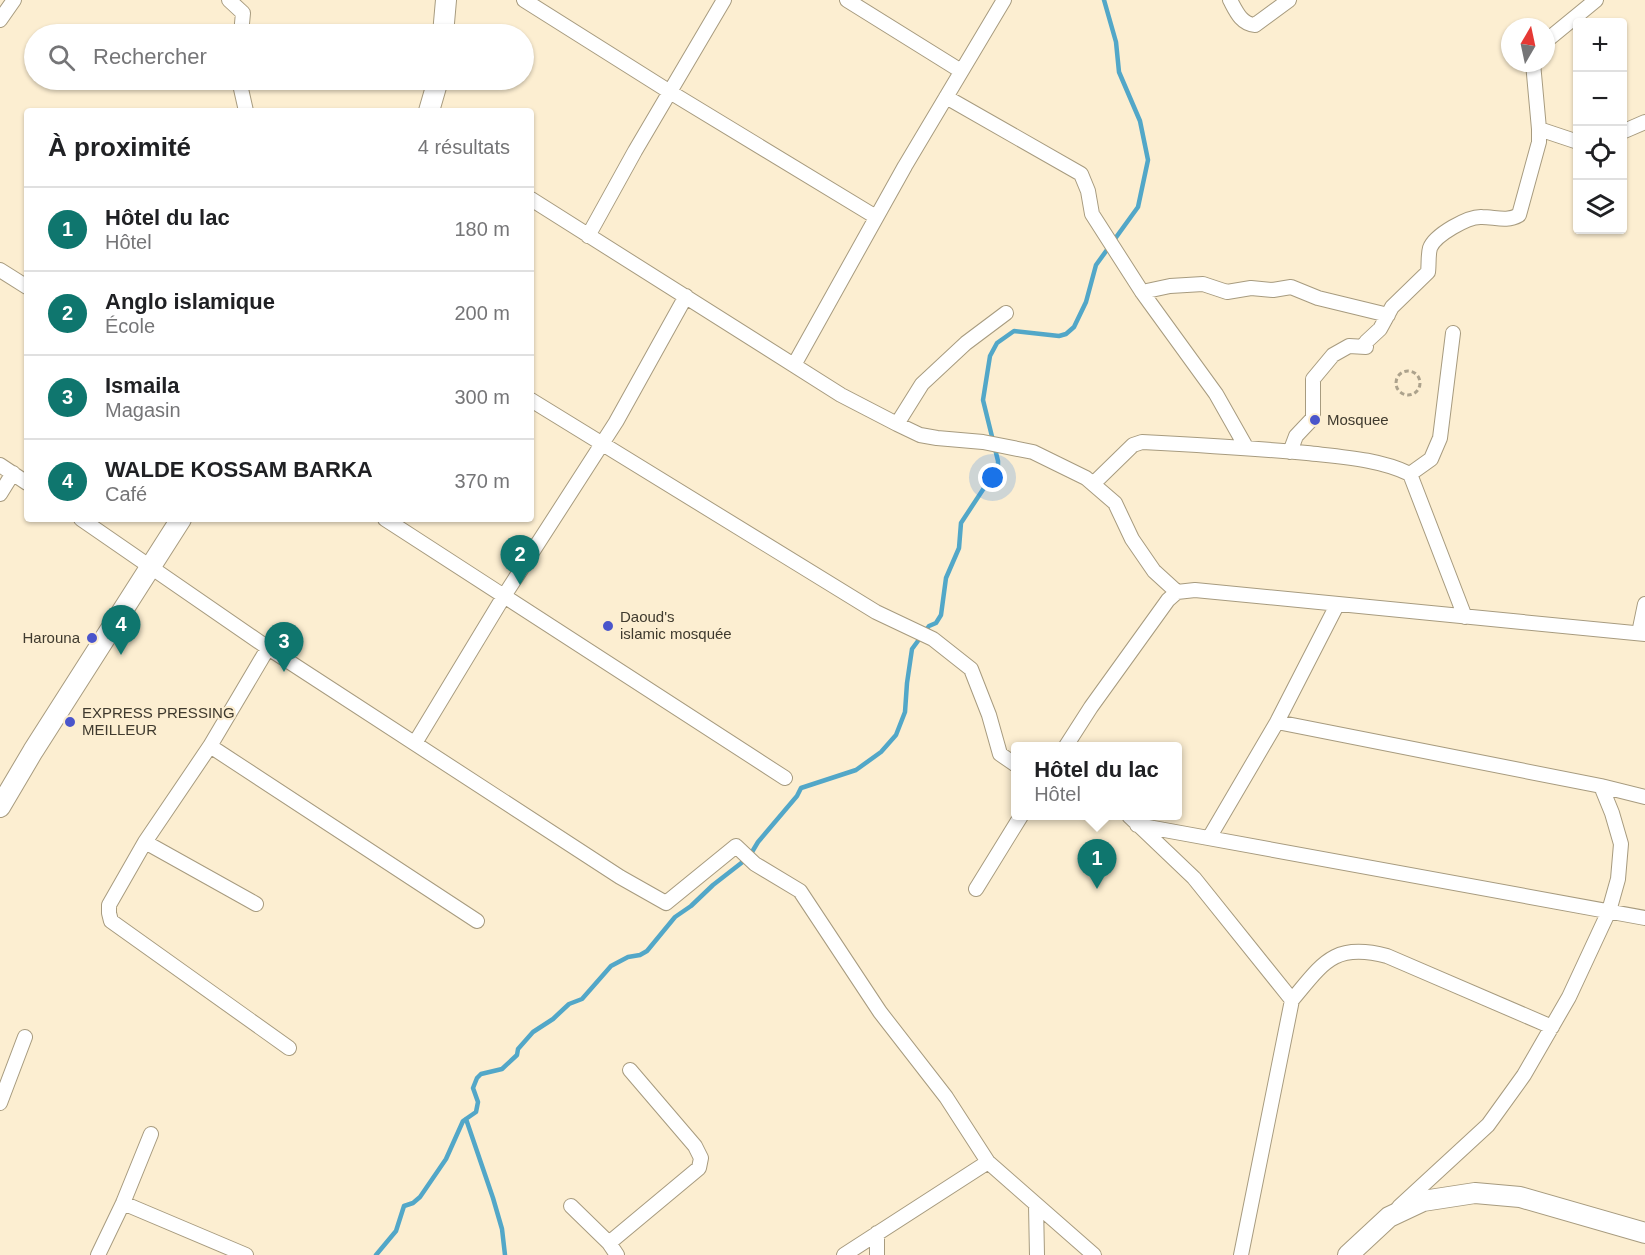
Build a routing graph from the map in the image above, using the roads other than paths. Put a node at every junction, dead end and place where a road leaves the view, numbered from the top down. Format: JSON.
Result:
{"nodes":[{"id":1,"x":14,"y":0,"type":"edge"},
{"id":2,"x":229,"y":0,"type":"edge"},
{"id":3,"x":446,"y":0,"type":"edge"},
{"id":4,"x":524,"y":0,"type":"edge"},
{"id":5,"x":724,"y":0,"type":"edge"},
{"id":6,"x":847,"y":0,"type":"edge"},
{"id":7,"x":1004,"y":0,"type":"edge"},
{"id":8,"x":1230,"y":0,"type":"edge"},
{"id":9,"x":1289,"y":0,"type":"edge"},
{"id":10,"x":1596,"y":0,"type":"edge"},
{"id":11,"x":0,"y":20,"type":"edge"},
{"id":12,"x":242,"y":24,"type":"edge"},
{"id":13,"x":444,"y":24,"type":"edge"},
{"id":14,"x":1555,"y":34,"type":"edge"},
{"id":15,"x":961,"y":71,"type":"junction"},
{"id":16,"x":1534,"y":72,"type":"edge"},
{"id":17,"x":242,"y":90,"type":"edge"},
{"id":18,"x":435,"y":90,"type":"edge"},
{"id":19,"x":670,"y":92,"type":"junction"},
{"id":20,"x":946,"y":97,"type":"junction"},
{"id":21,"x":245,"y":108,"type":"edge"},
{"id":22,"x":430,"y":108,"type":"edge"},
{"id":23,"x":1645,"y":122,"type":"edge"},
{"id":24,"x":1539,"y":129,"type":"junction"},
{"id":25,"x":1627,"y":130,"type":"edge"},
{"id":26,"x":1573,"y":140,"type":"edge"},
{"id":27,"x":534,"y":201,"type":"edge"},
{"id":28,"x":876,"y":216,"type":"junction"},
{"id":29,"x":588,"y":236,"type":"junction"},
{"id":30,"x":0,"y":270,"type":"edge"},
{"id":31,"x":24,"y":285,"type":"edge"},
{"id":32,"x":1142,"y":292,"type":"junction"},
{"id":33,"x":686,"y":296,"type":"junction"},
{"id":34,"x":1006,"y":313,"type":"dead end"},
{"id":35,"x":1388,"y":315,"type":"junction"},
{"id":36,"x":1454,"y":333,"type":"dead end"},
{"id":37,"x":794,"y":365,"type":"junction"},
{"id":38,"x":534,"y":402,"type":"edge"},
{"id":39,"x":897,"y":424,"type":"junction"},
{"id":40,"x":601,"y":444,"type":"junction"},
{"id":41,"x":1246,"y":447,"type":"junction"},
{"id":42,"x":1290,"y":452,"type":"junction"},
{"id":43,"x":0,"y":465,"type":"edge"},
{"id":44,"x":13,"y":473,"type":"junction"},
{"id":45,"x":1410,"y":474,"type":"junction"},
{"id":46,"x":24,"y":481,"type":"edge"},
{"id":47,"x":1093,"y":484,"type":"junction"},
{"id":48,"x":0,"y":494,"type":"edge"},
{"id":49,"x":85,"y":522,"type":"edge"},
{"id":50,"x":179,"y":522,"type":"edge"},
{"id":51,"x":390,"y":522,"type":"edge"},
{"id":52,"x":151,"y":566,"type":"junction"},
{"id":53,"x":1177,"y":592,"type":"junction"},
{"id":54,"x":504,"y":596,"type":"junction"},
{"id":55,"x":1645,"y":604,"type":"edge"},
{"id":56,"x":1337,"y":605,"type":"junction"},
{"id":57,"x":1465,"y":617,"type":"junction"},
{"id":58,"x":1642,"y":634,"type":"edge"},
{"id":59,"x":268,"y":648,"type":"junction"},
{"id":60,"x":1277,"y":722,"type":"junction"},
{"id":61,"x":1069,"y":742,"type":"edge"},
{"id":62,"x":415,"y":743,"type":"junction"},
{"id":63,"x":210,"y":746,"type":"junction"},
{"id":64,"x":1011,"y":762,"type":"edge"},
{"id":65,"x":785,"y":778,"type":"dead end"},
{"id":66,"x":1601,"y":786,"type":"junction"},
{"id":67,"x":1645,"y":797,"type":"edge"},
{"id":68,"x":0,"y":807,"type":"edge"},
{"id":69,"x":1019,"y":820,"type":"edge"},
{"id":70,"x":1133,"y":820,"type":"edge"},
{"id":71,"x":1209,"y":838,"type":"junction"},
{"id":72,"x":145,"y":842,"type":"junction"},
{"id":73,"x":976,"y":890,"type":"dead end"},
{"id":74,"x":256,"y":904,"type":"dead end"},
{"id":75,"x":1609,"y":911,"type":"junction"},
{"id":76,"x":1645,"y":918,"type":"edge"},
{"id":77,"x":477,"y":921,"type":"dead end"},
{"id":78,"x":1292,"y":1000,"type":"junction"},
{"id":79,"x":1552,"y":1027,"type":"junction"},
{"id":80,"x":25,"y":1037,"type":"dead end"},
{"id":81,"x":288,"y":1048,"type":"dead end"},
{"id":82,"x":630,"y":1070,"type":"dead end"},
{"id":83,"x":0,"y":1103,"type":"edge"},
{"id":84,"x":151,"y":1134,"type":"dead end"},
{"id":85,"x":988,"y":1162,"type":"junction"},
{"id":86,"x":123,"y":1203,"type":"junction"},
{"id":87,"x":1036,"y":1205,"type":"junction"},
{"id":88,"x":571,"y":1206,"type":"dead end"},
{"id":89,"x":1389,"y":1217,"type":"junction"},
{"id":90,"x":878,"y":1233,"type":"junction"},
{"id":91,"x":1645,"y":1233,"type":"edge"},
{"id":92,"x":609,"y":1243,"type":"junction"},
{"id":93,"x":98,"y":1255,"type":"edge"},
{"id":94,"x":246,"y":1255,"type":"edge"},
{"id":95,"x":617,"y":1255,"type":"edge"},
{"id":96,"x":844,"y":1255,"type":"edge"},
{"id":97,"x":877,"y":1255,"type":"edge"},
{"id":98,"x":1037,"y":1255,"type":"edge"},
{"id":99,"x":1094,"y":1255,"type":"edge"},
{"id":100,"x":1241,"y":1255,"type":"edge"},
{"id":101,"x":1348,"y":1255,"type":"edge"}],
"edges":[{"from":1,"to":11,"type":"street"},
{"from":2,"to":12,"type":"street"},
{"from":3,"to":13,"type":"street"},
{"from":4,"to":19,"type":"street"},
{"from":5,"to":19,"type":"street"},
{"from":6,"to":15,"type":"street"},
{"from":7,"to":15,"type":"street"},
{"from":8,"to":9,"type":"street"},
{"from":10,"to":14,"type":"street"},
{"from":15,"to":20,"type":"street"},
{"from":16,"to":24,"type":"street"},
{"from":17,"to":21,"type":"street"},
{"from":18,"to":22,"type":"street"},
{"from":19,"to":28,"type":"street"},
{"from":19,"to":29,"type":"street"},
{"from":20,"to":28,"type":"street"},
{"from":20,"to":32,"type":"street"},
{"from":23,"to":25,"type":"street"},
{"from":24,"to":26,"type":"street"},
{"from":24,"to":35,"type":"street"},
{"from":27,"to":29,"type":"street"},
{"from":28,"to":37,"type":"street"},
{"from":29,"to":33,"type":"street"},
{"from":30,"to":31,"type":"street"},
{"from":32,"to":35,"type":"street"},
{"from":32,"to":41,"type":"street"},
{"from":33,"to":37,"type":"street"},
{"from":33,"to":40,"type":"street"},
{"from":34,"to":39,"type":"street"},
{"from":35,"to":42,"type":"street"},
{"from":36,"to":45,"type":"street"},
{"from":37,"to":39,"type":"street"},
{"from":38,"to":40,"type":"street"},
{"from":39,"to":47,"type":"street"},
{"from":40,"to":54,"type":"street"},
{"from":40,"to":64,"type":"street"},
{"from":41,"to":42,"type":"street"},
{"from":41,"to":47,"type":"street"},
{"from":42,"to":45,"type":"street"},
{"from":43,"to":44,"type":"street"},
{"from":44,"to":46,"type":"street"},
{"from":44,"to":48,"type":"street"},
{"from":45,"to":57,"type":"street"},
{"from":47,"to":53,"type":"street"},
{"from":49,"to":52,"type":"street"},
{"from":50,"to":52,"type":"street"},
{"from":51,"to":54,"type":"street"},
{"from":52,"to":59,"type":"street"},
{"from":52,"to":68,"type":"street"},
{"from":53,"to":56,"type":"street"},
{"from":53,"to":61,"type":"street"},
{"from":54,"to":62,"type":"street"},
{"from":54,"to":65,"type":"street"},
{"from":55,"to":58,"type":"street"},
{"from":56,"to":57,"type":"street"},
{"from":56,"to":60,"type":"street"},
{"from":57,"to":58,"type":"street"},
{"from":59,"to":62,"type":"street"},
{"from":59,"to":63,"type":"street"},
{"from":60,"to":66,"type":"street"},
{"from":60,"to":71,"type":"street"},
{"from":62,"to":85,"type":"street"},
{"from":63,"to":72,"type":"street"},
{"from":63,"to":77,"type":"street"},
{"from":66,"to":67,"type":"street"},
{"from":66,"to":75,"type":"street"},
{"from":69,"to":73,"type":"street"},
{"from":70,"to":71,"type":"street"},
{"from":70,"to":78,"type":"street"},
{"from":71,"to":75,"type":"street"},
{"from":72,"to":74,"type":"street"},
{"from":72,"to":81,"type":"street"},
{"from":75,"to":76,"type":"street"},
{"from":75,"to":79,"type":"street"},
{"from":78,"to":79,"type":"street"},
{"from":78,"to":100,"type":"street"},
{"from":79,"to":89,"type":"street"},
{"from":80,"to":83,"type":"street"},
{"from":82,"to":92,"type":"street"},
{"from":84,"to":86,"type":"street"},
{"from":85,"to":87,"type":"street"},
{"from":85,"to":90,"type":"street"},
{"from":86,"to":93,"type":"street"},
{"from":86,"to":94,"type":"street"},
{"from":87,"to":98,"type":"street"},
{"from":87,"to":99,"type":"street"},
{"from":88,"to":92,"type":"street"},
{"from":89,"to":91,"type":"street"},
{"from":89,"to":101,"type":"street"},
{"from":90,"to":96,"type":"street"},
{"from":90,"to":97,"type":"street"},
{"from":92,"to":95,"type":"street"}]}
